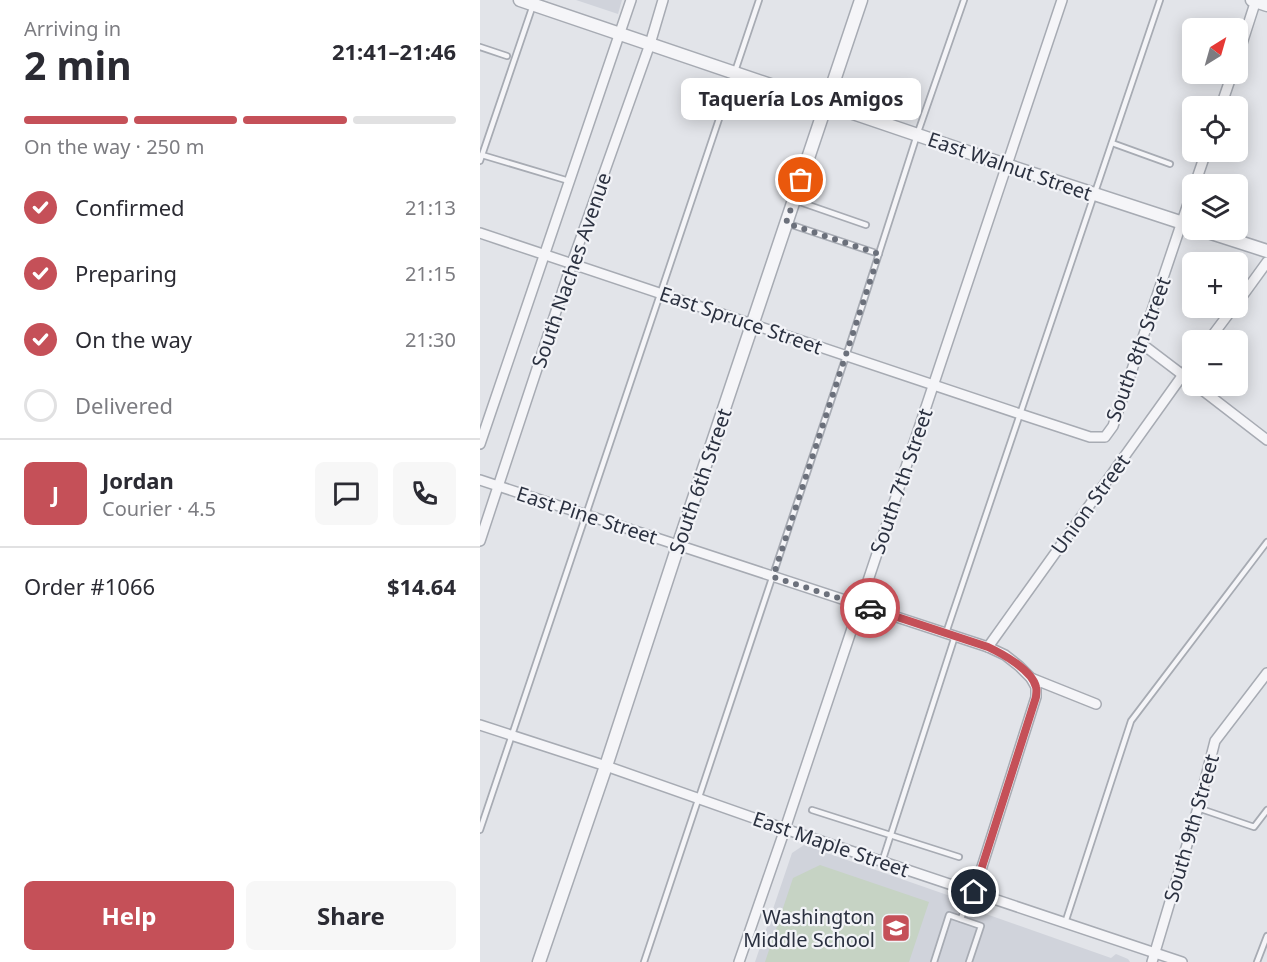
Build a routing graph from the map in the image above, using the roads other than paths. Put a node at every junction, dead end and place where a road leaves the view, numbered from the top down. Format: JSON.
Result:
{"nodes":[{"id":1,"x":520,"y":0,"type":"edge"},
{"id":2,"x":631,"y":0,"type":"edge"},
{"id":3,"x":663,"y":0,"type":"edge"},
{"id":4,"x":759,"y":0,"type":"edge"},
{"id":5,"x":861,"y":0,"type":"edge"},
{"id":6,"x":964,"y":0,"type":"edge"},
{"id":7,"x":1062,"y":0,"type":"edge"},
{"id":8,"x":1160,"y":0,"type":"edge"},
{"id":9,"x":534,"y":2,"type":"edge"},
{"id":10,"x":1258,"y":2,"type":"edge"},
{"id":11,"x":1248,"y":29,"type":"edge"},
{"id":12,"x":620,"y":33,"type":"junction"},
{"id":13,"x":650,"y":44,"type":"junction"},
{"id":14,"x":480,"y":47,"type":"edge"},
{"id":15,"x":507,"y":56,"type":"dead end"},
{"id":16,"x":735,"y":73,"type":"junction"},
{"id":17,"x":826,"y":104,"type":"junction"},
{"id":18,"x":917,"y":135,"type":"junction"},
{"id":19,"x":1112,"y":143,"type":"junction"},
{"id":20,"x":482,"y":155,"type":"junction"},
{"id":21,"x":480,"y":161,"type":"edge"},
{"id":22,"x":1170,"y":164,"type":"dead end"},
{"id":23,"x":1006,"y":165,"type":"junction"},
{"id":24,"x":570,"y":181,"type":"junction"},
{"id":25,"x":1095,"y":194,"type":"junction"},
{"id":26,"x":794,"y":200,"type":"junction"},
{"id":27,"x":786,"y":223,"type":"junction"},
{"id":28,"x":1182,"y":223,"type":"edge"},
{"id":29,"x":866,"y":225,"type":"dead end"},
{"id":30,"x":480,"y":233,"type":"edge"},
{"id":31,"x":1182,"y":238,"type":"edge"},
{"id":32,"x":1233,"y":240,"type":"edge"},
{"id":33,"x":1267,"y":251,"type":"edge"},
{"id":34,"x":879,"y":254,"type":"junction"},
{"id":35,"x":545,"y":255,"type":"junction"},
{"id":36,"x":1267,"y":262,"type":"edge"},
{"id":37,"x":572,"y":263,"type":"junction"},
{"id":38,"x":1248,"y":288,"type":"edge"},
{"id":39,"x":661,"y":293,"type":"junction"},
{"id":40,"x":752,"y":325,"type":"junction"},
{"id":41,"x":1142,"y":344,"type":"junction"},
{"id":42,"x":846,"y":356,"type":"junction"},
{"id":43,"x":1182,"y":374,"type":"edge"},
{"id":44,"x":1182,"y":376,"type":"edge"},
{"id":45,"x":933,"y":385,"type":"junction"},
{"id":46,"x":1210,"y":396,"type":"edge"},
{"id":47,"x":1020,"y":414,"type":"junction"},
{"id":48,"x":1105,"y":437,"type":"joint"},
{"id":49,"x":1267,"y":440,"type":"edge"},
{"id":50,"x":480,"y":444,"type":"edge"},
{"id":51,"x":480,"y":480,"type":"edge"},
{"id":52,"x":498,"y":486,"type":"junction"},
{"id":53,"x":586,"y":515,"type":"junction"},
{"id":54,"x":480,"y":541,"type":"edge"},
{"id":55,"x":1267,"y":542,"type":"edge"},
{"id":56,"x":678,"y":546,"type":"junction"},
{"id":57,"x":773,"y":577,"type":"junction"},
{"id":58,"x":859,"y":605,"type":"junction"},
{"id":59,"x":951,"y":635,"type":"junction"},
{"id":60,"x":988,"y":647,"type":"junction"},
{"id":61,"x":1267,"y":673,"type":"edge"},
{"id":62,"x":1031,"y":678,"type":"junction"},
{"id":63,"x":1096,"y":704,"type":"dead end"},
{"id":64,"x":480,"y":725,"type":"edge"},
{"id":65,"x":511,"y":735,"type":"junction"},
{"id":66,"x":606,"y":766,"type":"junction"},
{"id":67,"x":698,"y":799,"type":"junction"},
{"id":68,"x":1198,"y":808,"type":"junction"},
{"id":69,"x":812,"y":810,"type":"dead end"},
{"id":70,"x":1267,"y":810,"type":"edge"},
{"id":71,"x":785,"y":829,"type":"junction"},
{"id":72,"x":480,"y":830,"type":"edge"},
{"id":73,"x":891,"y":835,"type":"junction"},
{"id":74,"x":958,"y":857,"type":"dead end"},
{"id":75,"x":882,"y":862,"type":"junction"},
{"id":76,"x":972,"y":892,"type":"junction"},
{"id":77,"x":961,"y":919,"type":"junction"},
{"id":78,"x":1065,"y":922,"type":"junction"},
{"id":79,"x":1267,"y":936,"type":"edge"},
{"id":80,"x":1153,"y":957,"type":"edge"},
{"id":81,"x":539,"y":962,"type":"edge"},
{"id":82,"x":644,"y":962,"type":"edge"},
{"id":83,"x":739,"y":962,"type":"edge"},
{"id":84,"x":934,"y":962,"type":"edge"},
{"id":85,"x":969,"y":962,"type":"edge"},
{"id":86,"x":1182,"y":962,"type":"edge"},
{"id":87,"x":1257,"y":962,"type":"edge"}],
"edges":[{"from":1,"to":9,"type":"street","name":"East Walnut Street"},
{"from":2,"to":12,"type":"street","name":"South Naches Avenue"},
{"from":3,"to":13,"type":"street","name":"South Naches Avenue"},
{"from":4,"to":16,"type":"lane"},
{"from":5,"to":17,"type":"street","name":"South 6th Street"},
{"from":6,"to":18,"type":"lane"},
{"from":7,"to":23,"type":"street","name":"South 7th Street"},
{"from":8,"to":19,"type":"lane"},
{"from":9,"to":12,"type":"street","name":"East Walnut Street"},
{"from":9,"to":20,"type":"lane"},
{"from":10,"to":11,"type":"street"},
{"from":12,"to":13,"type":"street","name":"East Walnut Street"},
{"from":12,"to":24,"type":"street","name":"South Naches Avenue"},
{"from":13,"to":16,"type":"street","name":"East Walnut Street"},
{"from":13,"to":37,"type":"street","name":"South Naches Avenue"},
{"from":14,"to":15,"type":"lane"},
{"from":16,"to":17,"type":"street","name":"East Walnut Street"},
{"from":16,"to":39,"type":"lane"},
{"from":17,"to":18,"type":"street","name":"East Walnut Street"},
{"from":17,"to":26,"type":"street","name":"South 6th Street"},
{"from":18,"to":23,"type":"street","name":"East Walnut Street"},
{"from":18,"to":34,"type":"lane"},
{"from":19,"to":22,"type":"lane"},
{"from":19,"to":25,"type":"lane"},
{"from":20,"to":21,"type":"lane"},
{"from":20,"to":24,"type":"lane"},
{"from":23,"to":25,"type":"street","name":"East Walnut Street"},
{"from":23,"to":45,"type":"street","name":"South 7th Street"},
{"from":24,"to":35,"type":"street","name":"South Naches Avenue"},
{"from":25,"to":28,"type":"street","name":"East Walnut Street"},
{"from":25,"to":47,"type":"lane"},
{"from":26,"to":27,"type":"street","name":"South 6th Street"},
{"from":26,"to":29,"type":"lane"},
{"from":27,"to":34,"type":"lane"},
{"from":27,"to":40,"type":"street","name":"South 6th Street"},
{"from":30,"to":35,"type":"street","name":"East Spruce Street"},
{"from":31,"to":41,"type":"street","name":"South 8th Street"},
{"from":32,"to":33,"type":"street"},
{"from":34,"to":42,"type":"lane"},
{"from":35,"to":37,"type":"street","name":"East Spruce Street"},
{"from":35,"to":50,"type":"street","name":"South Naches Avenue"},
{"from":36,"to":38,"type":"street"},
{"from":37,"to":39,"type":"street","name":"East Spruce Street"},
{"from":37,"to":52,"type":"street","name":"South Naches Avenue"},
{"from":39,"to":40,"type":"street","name":"East Spruce Street"},
{"from":39,"to":53,"type":"lane"},
{"from":40,"to":42,"type":"street","name":"East Spruce Street"},
{"from":40,"to":56,"type":"street","name":"South 6th Street"},
{"from":41,"to":43,"type":"street"},
{"from":41,"to":48,"type":"street","name":"South 8th Street"},
{"from":42,"to":45,"type":"street","name":"East Spruce Street"},
{"from":42,"to":57,"type":"lane"},
{"from":44,"to":60,"type":"street","name":"Union Street"},
{"from":45,"to":47,"type":"street","name":"East Spruce Street"},
{"from":45,"to":58,"type":"street","name":"South 7th Street"},
{"from":46,"to":49,"type":"street"},
{"from":47,"to":48,"type":"street","name":"East Spruce Street"},
{"from":47,"to":59,"type":"lane"},
{"from":51,"to":52,"type":"street","name":"East Pine Street"},
{"from":52,"to":53,"type":"street","name":"East Pine Street"},
{"from":52,"to":54,"type":"street","name":"South Naches Avenue"},
{"from":53,"to":56,"type":"street","name":"East Pine Street"},
{"from":53,"to":65,"type":"lane"},
{"from":55,"to":78,"type":"lane"},
{"from":56,"to":57,"type":"street","name":"East Pine Street"},
{"from":56,"to":66,"type":"street","name":"South 6th Street"},
{"from":57,"to":58,"type":"street","name":"East Pine Street"},
{"from":57,"to":67,"type":"lane"},
{"from":58,"to":59,"type":"street","name":"East Pine Street"},
{"from":58,"to":71,"type":"street","name":"South 7th Street"},
{"from":59,"to":60,"type":"street","name":"East Pine Street"},
{"from":59,"to":73,"type":"lane"},
{"from":60,"to":62,"type":"street","name":"East Pine Street"},
{"from":61,"to":68,"type":"street","name":"South 9th Street"},
{"from":62,"to":63,"type":"street","name":"East Pine Street"},
{"from":62,"to":76,"type":"street"},
{"from":64,"to":65,"type":"street","name":"East Maple Street"},
{"from":65,"to":66,"type":"street","name":"East Maple Street"},
{"from":65,"to":72,"type":"lane"},
{"from":66,"to":67,"type":"street","name":"East Maple Street"},
{"from":66,"to":81,"type":"street","name":"South 6th Street"},
{"from":67,"to":71,"type":"street","name":"East Maple Street"},
{"from":67,"to":82,"type":"lane"},
{"from":68,"to":70,"type":"lane"},
{"from":68,"to":80,"type":"street","name":"South 9th Street"},
{"from":69,"to":73,"type":"lane"},
{"from":71,"to":75,"type":"street","name":"East Maple Street"},
{"from":71,"to":83,"type":"street","name":"South 7th Street"},
{"from":73,"to":74,"type":"lane"},
{"from":73,"to":75,"type":"lane"},
{"from":75,"to":76,"type":"street","name":"East Maple Street"},
{"from":76,"to":77,"type":"lane"},
{"from":76,"to":78,"type":"street","name":"East Maple Street"},
{"from":77,"to":84,"type":"lane"},
{"from":77,"to":85,"type":"lane"},
{"from":78,"to":80,"type":"street","name":"East Maple Street"},
{"from":79,"to":87,"type":"lane"},
{"from":80,"to":86,"type":"street","name":"East Maple Street"}]}
